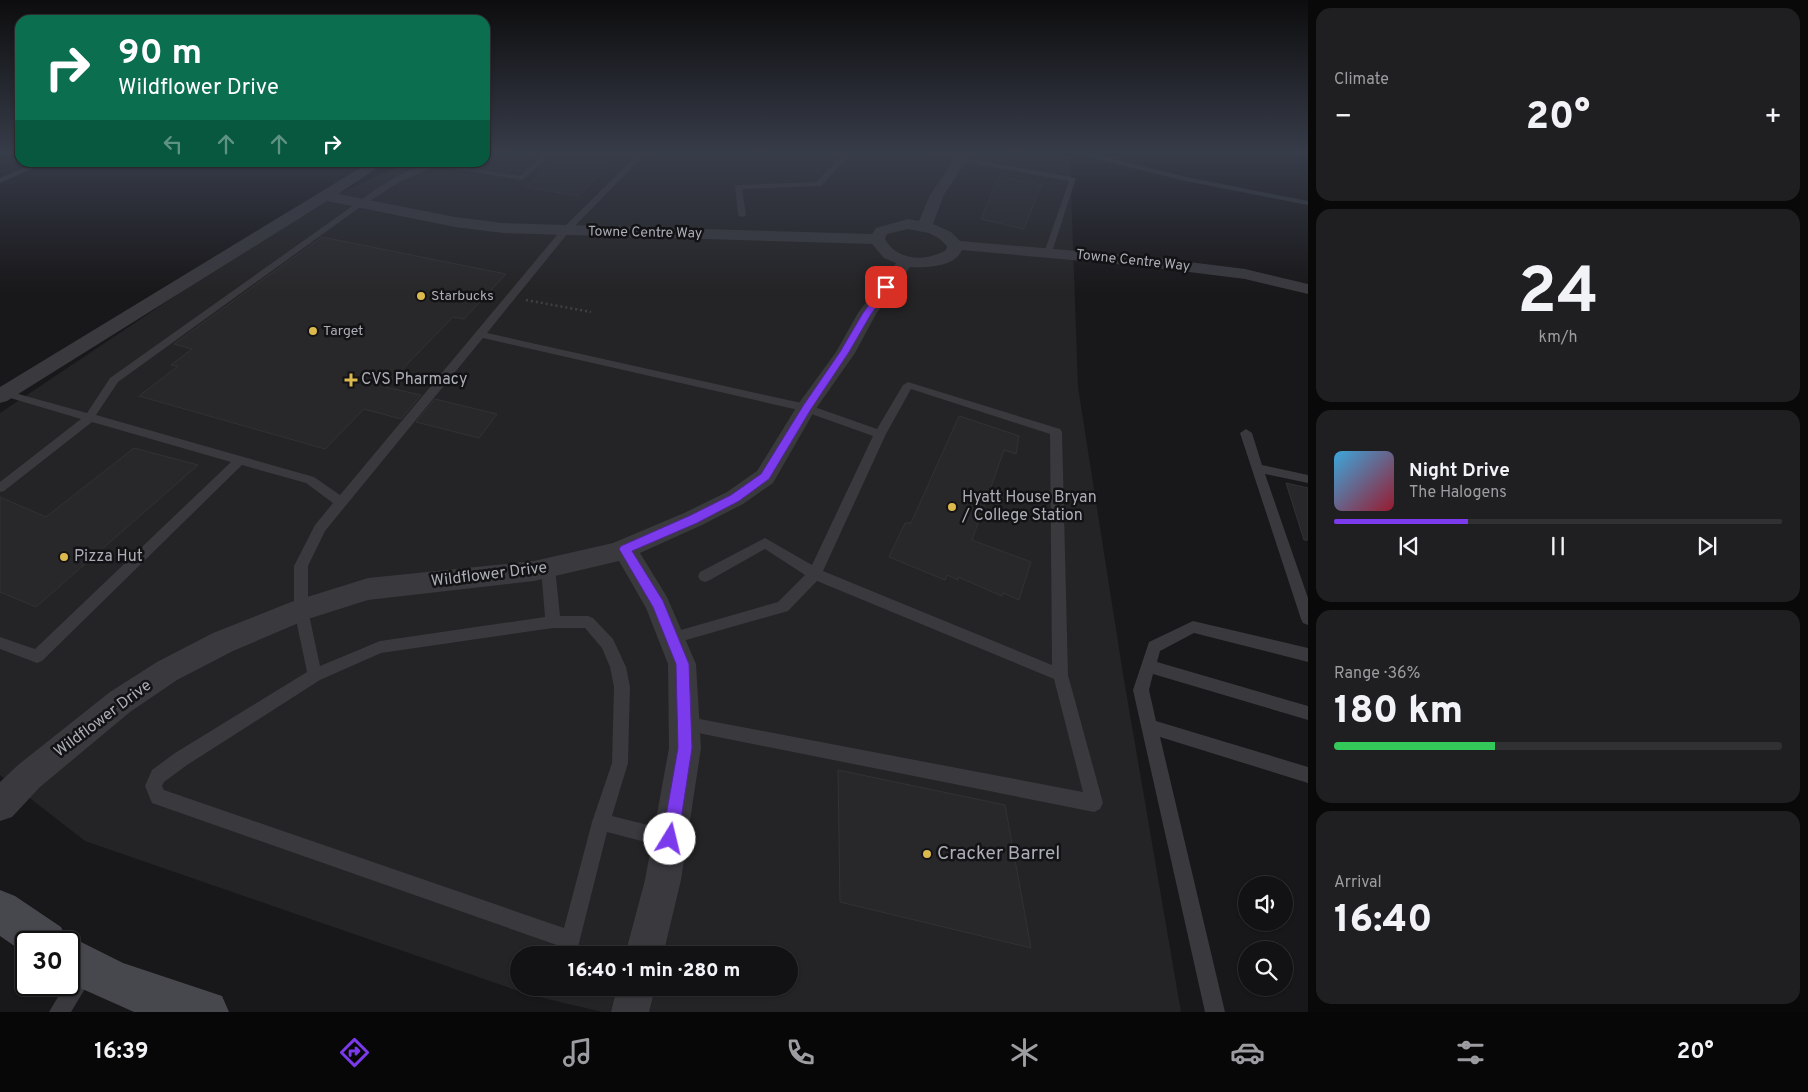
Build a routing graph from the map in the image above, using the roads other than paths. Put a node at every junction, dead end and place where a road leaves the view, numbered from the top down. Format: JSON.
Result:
{"nodes":[{"id":1,"x":321,"y":199,"type":"edge"},
{"id":2,"x":342,"y":199,"type":"edge"},
{"id":3,"x":366,"y":199,"type":"edge"},
{"id":4,"x":597,"y":199,"type":"edge"},
{"id":5,"x":740,"y":199,"type":"edge"},
{"id":6,"x":935,"y":199,"type":"edge"},
{"id":7,"x":1066,"y":199,"type":"edge"},
{"id":8,"x":360,"y":203,"type":"junction"},
{"id":9,"x":742,"y":215,"type":"dead end"},
{"id":10,"x":925,"y":226,"type":"junction"},
{"id":11,"x":565,"y":231,"type":"junction"},
{"id":12,"x":878,"y":239,"type":"junction"},
{"id":13,"x":955,"y":245,"type":"junction"},
{"id":14,"x":1048,"y":253,"type":"junction"},
{"id":15,"x":906,"y":261,"type":"junction"},
{"id":16,"x":1308,"y":289,"type":"edge"},
{"id":17,"x":480,"y":334,"type":"junction"},
{"id":18,"x":2,"y":394,"type":"edge"},
{"id":19,"x":806,"y":408,"type":"junction"},
{"id":20,"x":89,"y":418,"type":"junction"},
{"id":21,"x":1246,"y":433,"type":"dead end"},
{"id":22,"x":880,"y":434,"type":"junction"},
{"id":23,"x":239,"y":461,"type":"junction"},
{"id":24,"x":1257,"y":468,"type":"junction"},
{"id":25,"x":1308,"y":478,"type":"edge"},
{"id":26,"x":0,"y":488,"type":"edge"},
{"id":27,"x":342,"y":503,"type":"junction"},
{"id":28,"x":625,"y":549,"type":"junction"},
{"id":29,"x":548,"y":568,"type":"junction"},
{"id":30,"x":815,"y":574,"type":"junction"},
{"id":31,"x":705,"y":576,"type":"dead end"},
{"id":32,"x":301,"y":610,"type":"junction"},
{"id":33,"x":1308,"y":619,"type":"edge"},
{"id":34,"x":553,"y":622,"type":"junction"},
{"id":35,"x":672,"y":638,"type":"junction"},
{"id":36,"x":0,"y":644,"type":"edge"},
{"id":37,"x":1308,"y":655,"type":"edge"},
{"id":38,"x":1148,"y":666,"type":"junction"},
{"id":39,"x":315,"y":675,"type":"junction"},
{"id":40,"x":1060,"y":675,"type":"junction"},
{"id":41,"x":1308,"y":713,"type":"edge"},
{"id":42,"x":684,"y":724,"type":"junction"},
{"id":43,"x":1149,"y":726,"type":"junction"},
{"id":44,"x":1308,"y":774,"type":"edge"},
{"id":45,"x":0,"y":805,"type":"edge"},
{"id":46,"x":601,"y":822,"type":"junction"},
{"id":47,"x":670,"y":839,"type":"junction"},
{"id":48,"x":0,"y":911,"type":"edge"},
{"id":49,"x":30,"y":931,"type":"edge"},
{"id":50,"x":646,"y":946,"type":"edge"},
{"id":51,"x":80,"y":965,"type":"edge"},
{"id":52,"x":65,"y":996,"type":"edge"},
{"id":53,"x":634,"y":996,"type":"edge"},
{"id":54,"x":59,"y":1012,"type":"edge"},
{"id":55,"x":206,"y":1012,"type":"edge"},
{"id":56,"x":630,"y":1012,"type":"edge"},
{"id":57,"x":1214,"y":1012,"type":"edge"}],
"edges":[{"from":1,"to":18,"type":"street"},
{"from":2,"to":8,"type":"street","name":"Towne Centre Way"},
{"from":3,"to":8,"type":"lane"},
{"from":4,"to":11,"type":"lane"},
{"from":5,"to":9,"type":"lane"},
{"from":6,"to":10,"type":"street"},
{"from":7,"to":14,"type":"lane"},
{"from":8,"to":11,"type":"street","name":"Towne Centre Way"},
{"from":8,"to":20,"type":"lane"},
{"from":10,"to":12,"type":"street"},
{"from":10,"to":13,"type":"street"},
{"from":11,"to":12,"type":"street","name":"Towne Centre Way"},
{"from":11,"to":17,"type":"lane"},
{"from":12,"to":15,"type":"street"},
{"from":13,"to":14,"type":"street","name":"Towne Centre Way"},
{"from":13,"to":15,"type":"street"},
{"from":14,"to":16,"type":"street","name":"Towne Centre Way"},
{"from":15,"to":19,"type":"street","name":"Wildflower Drive"},
{"from":17,"to":19,"type":"lane"},
{"from":17,"to":27,"type":"lane"},
{"from":18,"to":20,"type":"lane"},
{"from":19,"to":22,"type":"lane"},
{"from":19,"to":28,"type":"street","name":"Wildflower Drive"},
{"from":20,"to":23,"type":"lane"},
{"from":20,"to":26,"type":"lane"},
{"from":21,"to":24,"type":"lane"},
{"from":22,"to":30,"type":"lane"},
{"from":22,"to":40,"type":"lane"},
{"from":23,"to":27,"type":"lane"},
{"from":23,"to":36,"type":"lane"},
{"from":24,"to":25,"type":"lane"},
{"from":24,"to":33,"type":"lane"},
{"from":27,"to":32,"type":"lane"},
{"from":28,"to":29,"type":"street","name":"Wildflower Drive"},
{"from":28,"to":35,"type":"street"},
{"from":29,"to":32,"type":"street","name":"Wildflower Drive"},
{"from":29,"to":34,"type":"lane"},
{"from":30,"to":31,"type":"lane"},
{"from":30,"to":35,"type":"lane"},
{"from":30,"to":40,"type":"lane"},
{"from":32,"to":39,"type":"lane"},
{"from":32,"to":45,"type":"street","name":"Wildflower Drive"},
{"from":34,"to":39,"type":"lane"},
{"from":34,"to":46,"type":"lane"},
{"from":35,"to":42,"type":"street"},
{"from":37,"to":38,"type":"lane"},
{"from":38,"to":41,"type":"lane"},
{"from":38,"to":43,"type":"lane"},
{"from":39,"to":46,"type":"lane"},
{"from":40,"to":42,"type":"lane"},
{"from":42,"to":47,"type":"street"},
{"from":43,"to":44,"type":"lane"},
{"from":43,"to":57,"type":"lane"},
{"from":46,"to":47,"type":"lane"},
{"from":47,"to":50,"type":"street"},
{"from":48,"to":49,"type":"main road"},
{"from":51,"to":55,"type":"main road"},
{"from":52,"to":54,"type":"lane"},
{"from":53,"to":56,"type":"street"}]}
